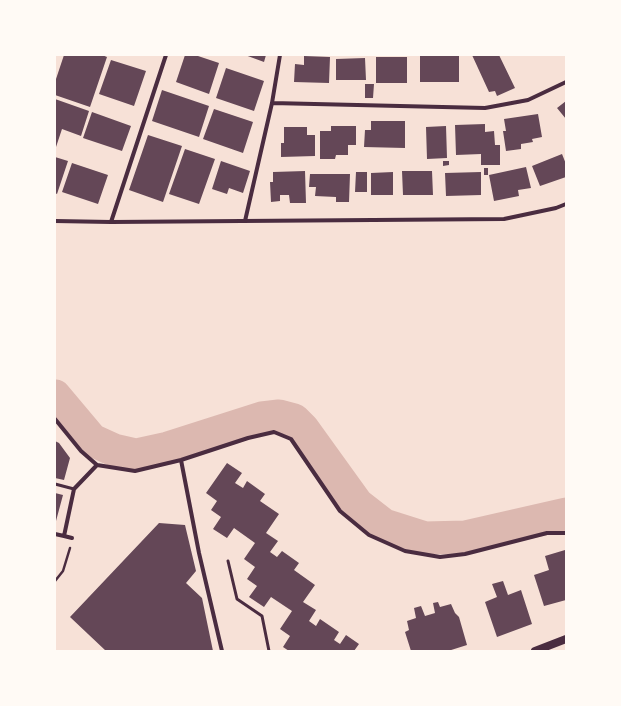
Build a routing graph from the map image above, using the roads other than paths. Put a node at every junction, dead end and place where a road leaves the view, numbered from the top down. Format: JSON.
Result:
{"nodes":[{"id":1,"x":166,"y":55,"type":"edge"},
{"id":2,"x":280,"y":55,"type":"edge"},
{"id":3,"x":566,"y":82,"type":"edge"},
{"id":4,"x":272,"y":103,"type":"junction"},
{"id":5,"x":566,"y":204,"type":"edge"},
{"id":6,"x":55,"y":221,"type":"edge"},
{"id":7,"x":245,"y":221,"type":"junction"},
{"id":8,"x":111,"y":222,"type":"junction"},
{"id":9,"x":55,"y":419,"type":"edge"},
{"id":10,"x":181,"y":460,"type":"junction"},
{"id":11,"x":97,"y":465,"type":"junction"},
{"id":12,"x":55,"y":484,"type":"edge"},
{"id":13,"x":74,"y":489,"type":"junction"},
{"id":14,"x":566,"y":533,"type":"edge"},
{"id":15,"x":55,"y":534,"type":"edge"},
{"id":16,"x":64,"y":536,"type":"junction"},
{"id":17,"x":72,"y":538,"type":"road end"},
{"id":18,"x":228,"y":561,"type":"dead end"},
{"id":19,"x":566,"y":638,"type":"edge"},
{"id":20,"x":222,"y":651,"type":"edge"},
{"id":21,"x":269,"y":651,"type":"edge"},
{"id":22,"x":535,"y":651,"type":"edge"}],
"edges":[{"from":1,"to":8,"type":"street"},
{"from":2,"to":4,"type":"street"},
{"from":3,"to":4,"type":"street"},
{"from":4,"to":7,"type":"street"},
{"from":5,"to":7,"type":"street"},
{"from":6,"to":8,"type":"street"},
{"from":7,"to":8,"type":"street"},
{"from":9,"to":11,"type":"street"},
{"from":10,"to":11,"type":"street"},
{"from":10,"to":14,"type":"street"},
{"from":10,"to":20,"type":"street"},
{"from":11,"to":13,"type":"street"},
{"from":12,"to":13,"type":"lane"},
{"from":13,"to":16,"type":"street"},
{"from":15,"to":16,"type":"street"},
{"from":16,"to":17,"type":"street"},
{"from":18,"to":21,"type":"lane"},
{"from":19,"to":22,"type":"main road"}]}
